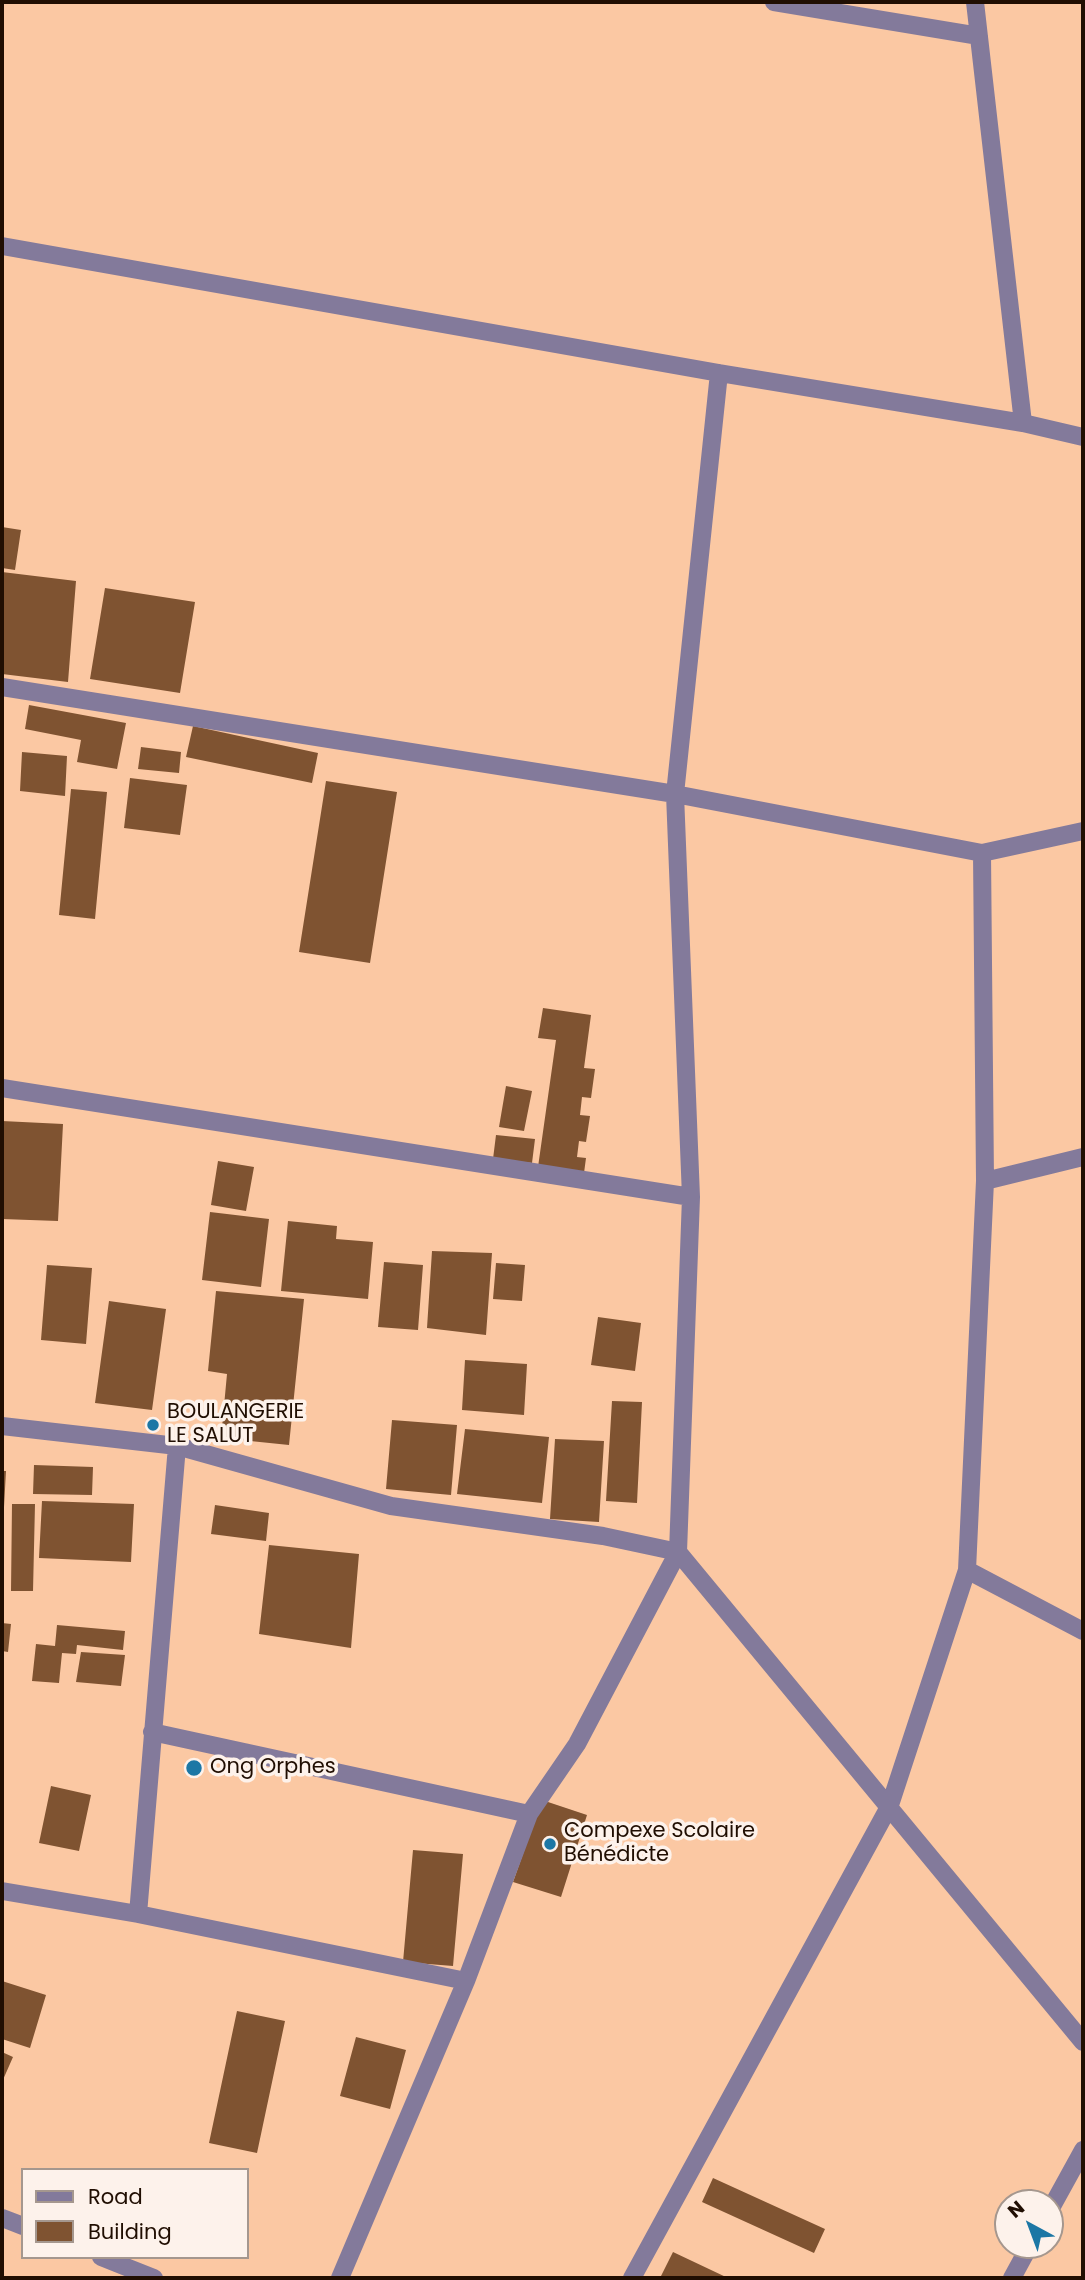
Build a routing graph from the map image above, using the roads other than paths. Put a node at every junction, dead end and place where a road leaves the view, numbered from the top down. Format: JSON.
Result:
{"nodes":[{"id":1,"x":774,"y":2,"type":"edge"},
{"id":2,"x":975,"y":2,"type":"edge"},
{"id":3,"x":979,"y":36,"type":"junction"},
{"id":4,"x":2,"y":246,"type":"edge"},
{"id":5,"x":719,"y":373,"type":"junction"},
{"id":6,"x":1023,"y":423,"type":"junction"},
{"id":7,"x":1083,"y":437,"type":"edge"},
{"id":8,"x":2,"y":687,"type":"edge"},
{"id":9,"x":675,"y":794,"type":"junction"},
{"id":10,"x":1083,"y":831,"type":"edge"},
{"id":11,"x":982,"y":853,"type":"junction"},
{"id":12,"x":2,"y":1088,"type":"edge"},
{"id":13,"x":1083,"y":1157,"type":"edge"},
{"id":14,"x":985,"y":1181,"type":"junction"},
{"id":15,"x":691,"y":1197,"type":"junction"},
{"id":16,"x":2,"y":1426,"type":"edge"},
{"id":17,"x":177,"y":1446,"type":"junction"},
{"id":18,"x":678,"y":1552,"type":"junction"},
{"id":19,"x":967,"y":1570,"type":"junction"},
{"id":20,"x":1083,"y":1632,"type":"edge"},
{"id":21,"x":152,"y":1732,"type":"junction"},
{"id":22,"x":890,"y":1805,"type":"junction"},
{"id":23,"x":529,"y":1814,"type":"junction"},
{"id":24,"x":2,"y":1892,"type":"edge"},
{"id":25,"x":138,"y":1913,"type":"junction"},
{"id":26,"x":466,"y":1981,"type":"junction"},
{"id":27,"x":1083,"y":2042,"type":"edge"},
{"id":28,"x":1083,"y":2150,"type":"edge"},
{"id":29,"x":1062,"y":2189,"type":"edge"},
{"id":30,"x":2,"y":2218,"type":"edge"},
{"id":31,"x":21,"y":2225,"type":"edge"},
{"id":32,"x":106,"y":2259,"type":"edge"},
{"id":33,"x":1022,"y":2259,"type":"edge"},
{"id":34,"x":154,"y":2278,"type":"edge"},
{"id":35,"x":340,"y":2278,"type":"edge"},
{"id":36,"x":632,"y":2278,"type":"edge"},
{"id":37,"x":1012,"y":2278,"type":"edge"}],
"edges":[{"from":1,"to":3,"type":"street"},
{"from":2,"to":3,"type":"street"},
{"from":3,"to":6,"type":"street"},
{"from":4,"to":5,"type":"street"},
{"from":5,"to":6,"type":"street"},
{"from":5,"to":9,"type":"street"},
{"from":6,"to":7,"type":"street"},
{"from":8,"to":9,"type":"street"},
{"from":9,"to":11,"type":"street"},
{"from":9,"to":15,"type":"street"},
{"from":10,"to":11,"type":"street"},
{"from":11,"to":14,"type":"street"},
{"from":12,"to":15,"type":"street"},
{"from":13,"to":14,"type":"street"},
{"from":14,"to":19,"type":"street"},
{"from":15,"to":18,"type":"street"},
{"from":16,"to":17,"type":"street"},
{"from":17,"to":18,"type":"street"},
{"from":17,"to":21,"type":"street"},
{"from":18,"to":22,"type":"street"},
{"from":18,"to":23,"type":"street"},
{"from":19,"to":20,"type":"street"},
{"from":19,"to":22,"type":"street"},
{"from":21,"to":23,"type":"street"},
{"from":21,"to":25,"type":"street"},
{"from":22,"to":27,"type":"street"},
{"from":22,"to":36,"type":"street"},
{"from":23,"to":26,"type":"street"},
{"from":24,"to":25,"type":"street"},
{"from":25,"to":26,"type":"street"},
{"from":26,"to":35,"type":"street"},
{"from":28,"to":29,"type":"street"},
{"from":30,"to":31,"type":"street"},
{"from":32,"to":34,"type":"street"},
{"from":33,"to":37,"type":"street"}]}
